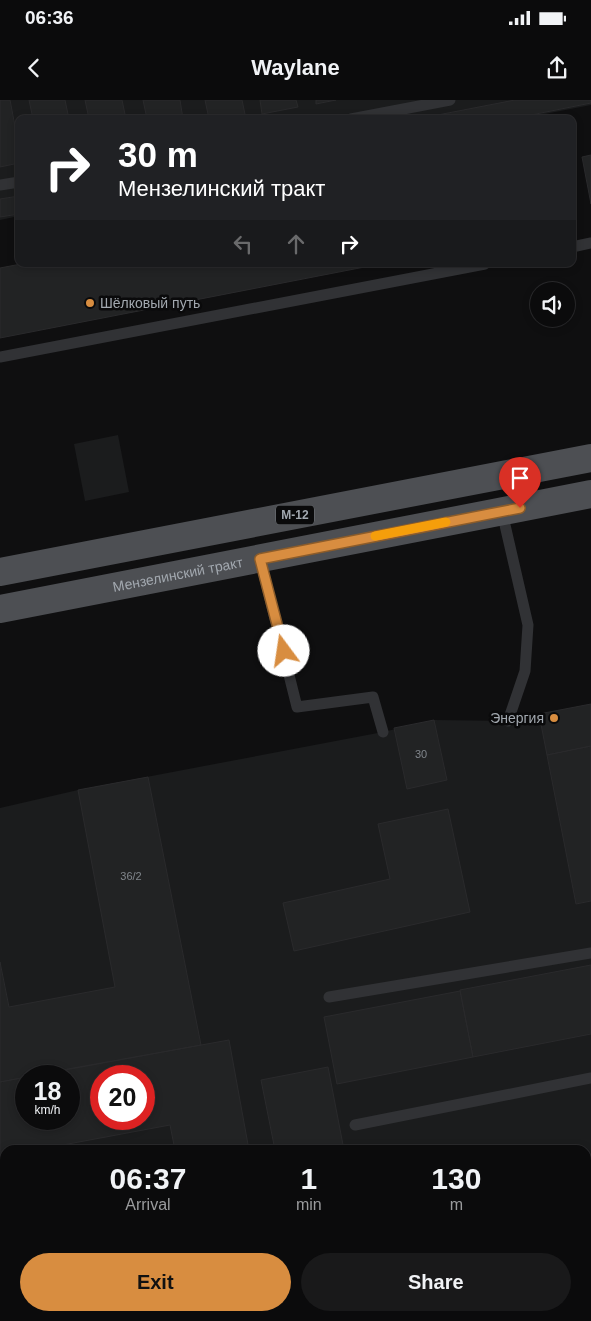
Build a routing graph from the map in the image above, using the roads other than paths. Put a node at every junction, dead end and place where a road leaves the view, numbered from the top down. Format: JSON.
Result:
{"nodes":[{"id":1,"x":450,"y":100,"type":"edge"},
{"id":2,"x":372,"y":115,"type":"edge"},
{"id":3,"x":15,"y":183,"type":"edge"},
{"id":4,"x":0,"y":185,"type":"edge"},
{"id":5,"x":591,"y":244,"type":"edge"},
{"id":6,"x":576,"y":246,"type":"edge"},
{"id":7,"x":469,"y":267,"type":"edge"},
{"id":8,"x":0,"y":357,"type":"edge"},
{"id":9,"x":591,"y":458,"type":"edge"},
{"id":10,"x":591,"y":494,"type":"edge"},
{"id":11,"x":502,"y":512,"type":"junction"},
{"id":12,"x":260,"y":559,"type":"junction"},
{"id":13,"x":66,"y":560,"type":"junction"},
{"id":14,"x":0,"y":572,"type":"edge"},
{"id":15,"x":75,"y":594,"type":"junction"},
{"id":16,"x":0,"y":609,"type":"edge"},
{"id":17,"x":508,"y":721,"type":"dead end"},
{"id":18,"x":383,"y":732,"type":"dead end"},
{"id":19,"x":591,"y":953,"type":"edge"},
{"id":20,"x":329,"y":997,"type":"dead end"},
{"id":21,"x":591,"y":1078,"type":"edge"},
{"id":22,"x":355,"y":1125,"type":"dead end"}],
"edges":[{"from":1,"to":2,"type":"lane"},
{"from":3,"to":4,"type":"lane"},
{"from":5,"to":6,"type":"lane"},
{"from":7,"to":8,"type":"lane"},
{"from":9,"to":13,"type":"main road","number":"М-12"},
{"from":10,"to":11,"type":"main road","name":"Мензелинский тракт"},
{"from":11,"to":12,"type":"main road","name":"Мензелинский тракт"},
{"from":11,"to":17,"type":"lane"},
{"from":12,"to":15,"type":"main road","name":"Мензелинский тракт"},
{"from":12,"to":18,"type":"lane"},
{"from":13,"to":14,"type":"main road","number":"М-12"},
{"from":13,"to":15,"type":"main road"},
{"from":15,"to":16,"type":"main road","name":"Мензелинский тракт"},
{"from":19,"to":20,"type":"lane"},
{"from":21,"to":22,"type":"lane"}]}
